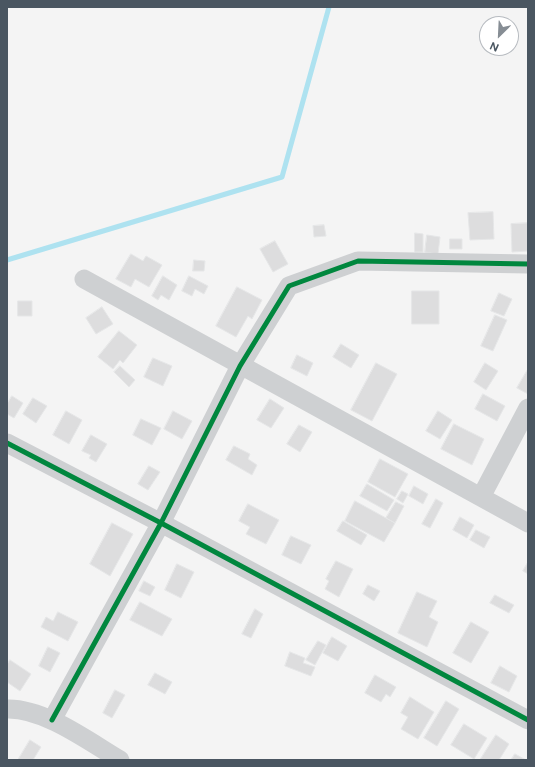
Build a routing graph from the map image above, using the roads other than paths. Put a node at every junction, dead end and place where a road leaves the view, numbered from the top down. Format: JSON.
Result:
{"nodes":[{"id":1,"x":528,"y":264,"type":"edge"},
{"id":2,"x":84,"y":279,"type":"dead end"},
{"id":3,"x":240,"y":366,"type":"junction"},
{"id":4,"x":528,"y":408,"type":"edge"},
{"id":5,"x":7,"y":443,"type":"edge"},
{"id":6,"x":481,"y":497,"type":"junction"},
{"id":7,"x":161,"y":523,"type":"junction"},
{"id":8,"x":528,"y":523,"type":"edge"},
{"id":9,"x":7,"y":710,"type":"edge"},
{"id":10,"x":52,"y":720,"type":"junction"},
{"id":11,"x":528,"y":720,"type":"edge"},
{"id":12,"x":120,"y":760,"type":"edge"}],
"edges":[{"from":1,"to":3,"type":"street"},
{"from":2,"to":3,"type":"street"},
{"from":3,"to":6,"type":"street"},
{"from":3,"to":7,"type":"street"},
{"from":4,"to":6,"type":"street"},
{"from":5,"to":7,"type":"street"},
{"from":6,"to":8,"type":"street"},
{"from":7,"to":10,"type":"street"},
{"from":7,"to":11,"type":"street"},
{"from":9,"to":10,"type":"street"},
{"from":10,"to":12,"type":"street"}]}
